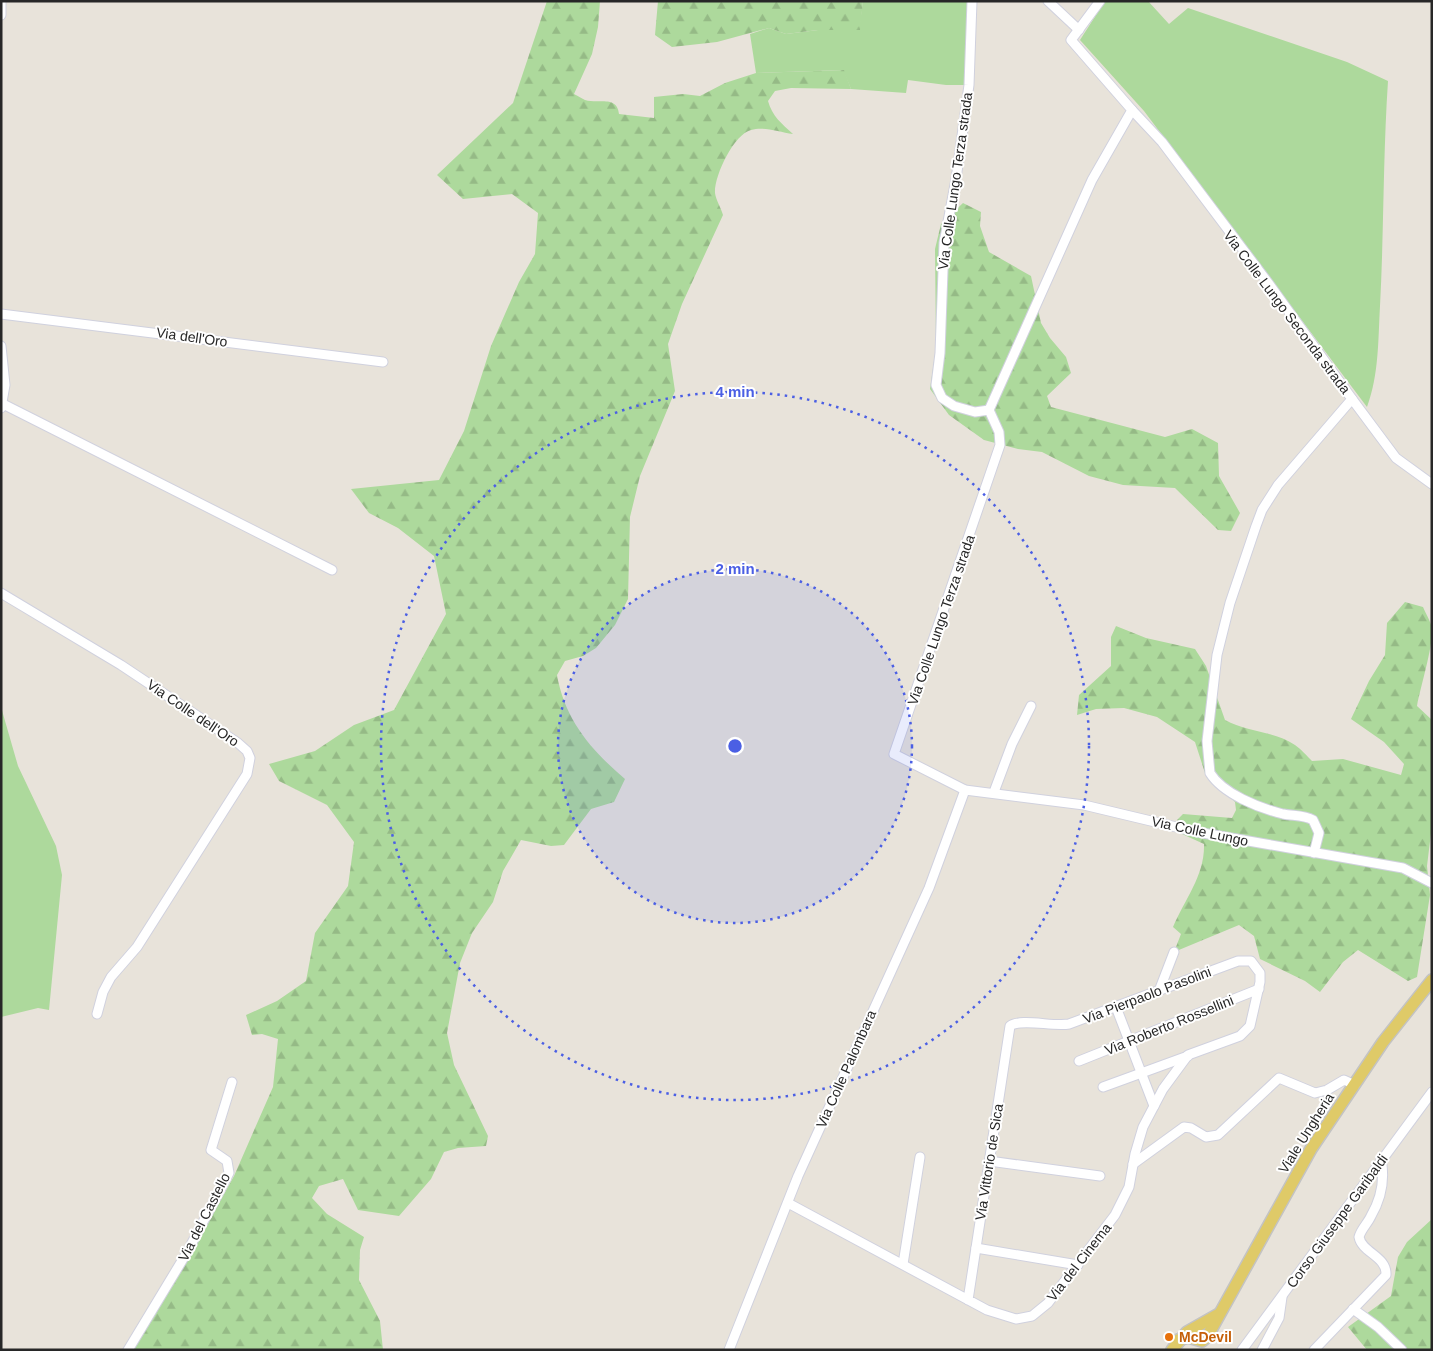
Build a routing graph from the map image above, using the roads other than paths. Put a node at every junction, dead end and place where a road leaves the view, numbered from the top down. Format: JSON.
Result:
{"nodes":[{"id":1,"x":2,"y":1,"type":"edge"},
{"id":2,"x":972,"y":1,"type":"edge"},
{"id":3,"x":1048,"y":1,"type":"edge"},
{"id":4,"x":1100,"y":1,"type":"edge"},
{"id":5,"x":1,"y":15,"type":"edge"},
{"id":6,"x":1079,"y":30,"type":"junction"},
{"id":7,"x":1132,"y":110,"type":"junction"},
{"id":8,"x":1,"y":314,"type":"edge"},
{"id":9,"x":1,"y":346,"type":"edge"},
{"id":10,"x":382,"y":362,"type":"dead end"},
{"id":11,"x":1352,"y":399,"type":"junction"},
{"id":12,"x":2,"y":406,"type":"edge"},
{"id":13,"x":989,"y":410,"type":"junction"},
{"id":14,"x":1432,"y":484,"type":"edge"},
{"id":15,"x":332,"y":570,"type":"dead end"},
{"id":16,"x":1,"y":593,"type":"edge"},
{"id":17,"x":1031,"y":706,"type":"dead end"},
{"id":18,"x":965,"y":790,"type":"junction"},
{"id":19,"x":994,"y":792,"type":"junction"},
{"id":20,"x":1314,"y":853,"type":"junction"},
{"id":21,"x":1431,"y":880,"type":"edge"},
{"id":22,"x":1174,"y":952,"type":"dead end"},
{"id":23,"x":1432,"y":980,"type":"edge"},
{"id":24,"x":1259,"y":990,"type":"junction"},
{"id":25,"x":1159,"y":991,"type":"junction"},
{"id":26,"x":1116,"y":1007,"type":"junction"},
{"id":27,"x":97,"y":1014,"type":"dead end"},
{"id":28,"x":1011,"y":1025,"type":"joint"},
{"id":29,"x":1129,"y":1041,"type":"junction"},
{"id":30,"x":1188,"y":1056,"type":"junction"},
{"id":31,"x":1079,"y":1061,"type":"dead end"},
{"id":32,"x":1141,"y":1072,"type":"junction"},
{"id":33,"x":232,"y":1082,"type":"dead end"},
{"id":34,"x":1355,"y":1085,"type":"junction"},
{"id":35,"x":1103,"y":1087,"type":"dead end"},
{"id":36,"x":1432,"y":1092,"type":"edge"},
{"id":37,"x":1154,"y":1106,"type":"junction"},
{"id":38,"x":920,"y":1157,"type":"dead end"},
{"id":39,"x":1381,"y":1159,"type":"junction"},
{"id":40,"x":989,"y":1161,"type":"junction"},
{"id":41,"x":1133,"y":1164,"type":"junction"},
{"id":42,"x":1100,"y":1176,"type":"dead end"},
{"id":43,"x":788,"y":1203,"type":"junction"},
{"id":44,"x":976,"y":1248,"type":"junction"},
{"id":45,"x":903,"y":1264,"type":"junction"},
{"id":46,"x":1078,"y":1265,"type":"junction"},
{"id":47,"x":1282,"y":1297,"type":"junction"},
{"id":48,"x":968,"y":1300,"type":"junction"},
{"id":49,"x":1353,"y":1309,"type":"junction"},
{"id":50,"x":1222,"y":1311,"type":"junction"},
{"id":51,"x":1198,"y":1326,"type":"junction"},
{"id":52,"x":1201,"y":1343,"type":"edge"},
{"id":53,"x":1175,"y":1345,"type":"edge"},
{"id":54,"x":128,"y":1350,"type":"edge"},
{"id":55,"x":729,"y":1350,"type":"edge"},
{"id":56,"x":1242,"y":1350,"type":"edge"},
{"id":57,"x":1262,"y":1350,"type":"edge"},
{"id":58,"x":1314,"y":1350,"type":"edge"},
{"id":59,"x":1402,"y":1350,"type":"edge"}],
"edges":[{"from":1,"to":5,"type":"street"},
{"from":2,"to":13,"type":"street","name":"Via Colle Lungo Terza strada"},
{"from":3,"to":6,"type":"street"},
{"from":4,"to":6,"type":"street"},
{"from":6,"to":7,"type":"street"},
{"from":7,"to":11,"type":"street","name":"Via Colle Lungo Seconda strada"},
{"from":7,"to":13,"type":"street"},
{"from":8,"to":10,"type":"street","name":"Via dell'Oro"},
{"from":9,"to":12,"type":"street"},
{"from":11,"to":14,"type":"street"},
{"from":11,"to":20,"type":"street","name":"Via Colle Lungo Seconda strada"},
{"from":12,"to":15,"type":"street"},
{"from":13,"to":18,"type":"street","name":"Via Colle Lungo Terza strada"},
{"from":16,"to":27,"type":"street","name":"Via Colle dell'Oro"},
{"from":17,"to":19,"type":"street"},
{"from":18,"to":19,"type":"street","name":"Via Colle Lungo"},
{"from":18,"to":43,"type":"street","name":"Via Colle Palombara"},
{"from":19,"to":20,"type":"street","name":"Via Colle Lungo"},
{"from":20,"to":21,"type":"street","name":"Via Colle Lungo"},
{"from":22,"to":25,"type":"street"},
{"from":23,"to":34,"type":"main road","name":"Viale Ungheria"},
{"from":24,"to":25,"type":"street","name":"Via Pierpaolo Pasolini"},
{"from":24,"to":29,"type":"street","name":"Via Roberto Rossellini"},
{"from":24,"to":30,"type":"street"},
{"from":25,"to":26,"type":"street","name":"Via Pierpaolo Pasolini"},
{"from":26,"to":28,"type":"street","name":"Via Pierpaolo Pasolini"},
{"from":26,"to":29,"type":"street"},
{"from":28,"to":40,"type":"street","name":"Via Vittorio de Sica"},
{"from":29,"to":31,"type":"street","name":"Via Roberto Rossellini"},
{"from":29,"to":32,"type":"street"},
{"from":30,"to":32,"type":"street"},
{"from":30,"to":37,"type":"street","name":"Via del Cinema"},
{"from":32,"to":35,"type":"street"},
{"from":32,"to":37,"type":"street"},
{"from":33,"to":54,"type":"street","name":"Via del Castello"},
{"from":34,"to":41,"type":"street"},
{"from":34,"to":50,"type":"main road","name":"Viale Ungheria"},
{"from":36,"to":39,"type":"street","name":"Corso Giuseppe Garibaldi"},
{"from":37,"to":41,"type":"street","name":"Via del Cinema"},
{"from":38,"to":45,"type":"street"},
{"from":39,"to":47,"type":"street","name":"Corso Giuseppe Garibaldi"},
{"from":39,"to":49,"type":"street"},
{"from":40,"to":42,"type":"street"},
{"from":40,"to":44,"type":"street","name":"Via Vittorio de Sica"},
{"from":41,"to":46,"type":"street","name":"Via del Cinema"},
{"from":43,"to":45,"type":"street","name":"Via del Cinema"},
{"from":43,"to":55,"type":"street","name":"Via Colle Palombara"},
{"from":44,"to":46,"type":"street"},
{"from":44,"to":48,"type":"street","name":"Via Vittorio de Sica"},
{"from":45,"to":48,"type":"street","name":"Via del Cinema"},
{"from":46,"to":48,"type":"street","name":"Via del Cinema"},
{"from":47,"to":56,"type":"street","name":"Corso Giuseppe Garibaldi"},
{"from":47,"to":57,"type":"street"},
{"from":49,"to":58,"type":"street"},
{"from":49,"to":59,"type":"street"},
{"from":50,"to":51,"type":"main road","name":"Viale Ungheria"},
{"from":50,"to":52,"type":"main road","name":"Viale Ungheria"},
{"from":51,"to":52,"type":"street"},
{"from":51,"to":53,"type":"main road","name":"Viale Ungheria"},
{"from":52,"to":53,"type":"main road"}]}
